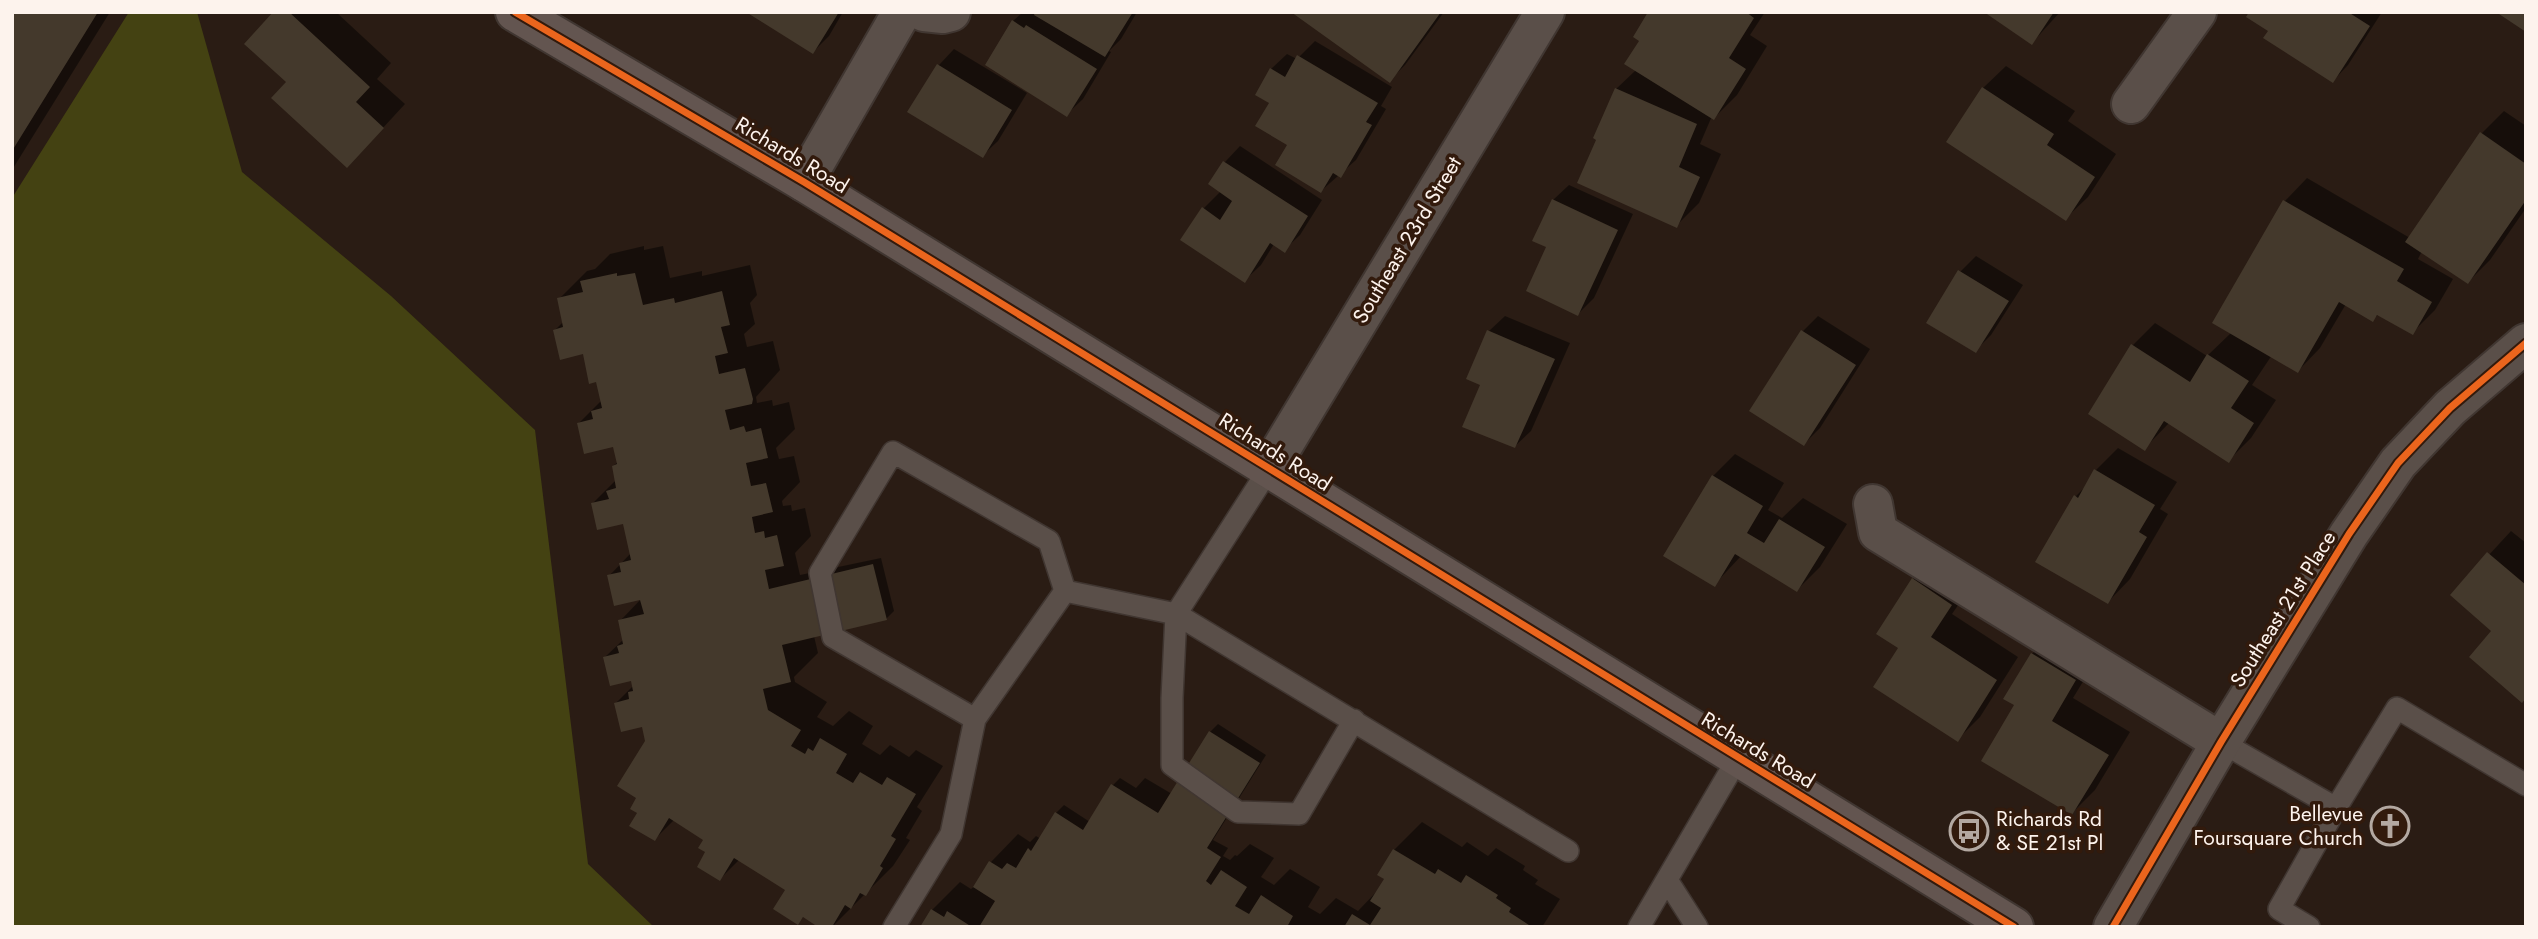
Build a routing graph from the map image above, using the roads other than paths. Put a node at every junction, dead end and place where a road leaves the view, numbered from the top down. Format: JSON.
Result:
{"nodes":[{"id":1,"x":515,"y":12,"type":"edge"},
{"id":2,"x":902,"y":12,"type":"edge"},
{"id":3,"x":924,"y":12,"type":"edge"},
{"id":4,"x":951,"y":12,"type":"edge"},
{"id":5,"x":1545,"y":12,"type":"edge"},
{"id":6,"x":2197,"y":12,"type":"edge"},
{"id":7,"x":2131,"y":104,"type":"dead end"},
{"id":8,"x":804,"y":182,"type":"junction"},
{"id":9,"x":2526,"y":344,"type":"edge"},
{"id":10,"x":1269,"y":469,"type":"junction"},
{"id":11,"x":1873,"y":504,"type":"dead end"},
{"id":12,"x":1065,"y":592,"type":"junction"},
{"id":13,"x":1177,"y":614,"type":"junction"},
{"id":14,"x":975,"y":719,"type":"junction"},
{"id":15,"x":1354,"y":720,"type":"junction"},
{"id":16,"x":2221,"y":742,"type":"junction"},
{"id":17,"x":1738,"y":758,"type":"junction"},
{"id":18,"x":2526,"y":785,"type":"edge"},
{"id":19,"x":2336,"y":808,"type":"junction"},
{"id":20,"x":1568,"y":851,"type":"dead end"},
{"id":21,"x":1667,"y":880,"type":"junction"},
{"id":22,"x":894,"y":927,"type":"edge"},
{"id":23,"x":1639,"y":927,"type":"edge"},
{"id":24,"x":1697,"y":927,"type":"edge"},
{"id":25,"x":2014,"y":927,"type":"edge"},
{"id":26,"x":2113,"y":927,"type":"edge"},
{"id":27,"x":2309,"y":927,"type":"edge"}],
"edges":[{"from":1,"to":8,"type":"main road","name":"Richards Road"},
{"from":2,"to":8,"type":"street"},
{"from":3,"to":4,"type":"street"},
{"from":5,"to":10,"type":"street","name":"Southeast 23rd Street"},
{"from":6,"to":7,"type":"street"},
{"from":8,"to":10,"type":"main road","name":"Richards Road"},
{"from":9,"to":16,"type":"street","name":"Southeast 21st Place"},
{"from":10,"to":13,"type":"lane"},
{"from":10,"to":17,"type":"main road","name":"Richards Road"},
{"from":11,"to":16,"type":"street"},
{"from":12,"to":13,"type":"lane"},
{"from":12,"to":14,"type":"lane"},
{"from":12,"to":14,"type":"lane"},
{"from":13,"to":15,"type":"lane"},
{"from":13,"to":15,"type":"lane"},
{"from":14,"to":22,"type":"lane"},
{"from":15,"to":20,"type":"lane"},
{"from":16,"to":19,"type":"lane"},
{"from":16,"to":26,"type":"street","name":"Southeast 21st Place"},
{"from":17,"to":21,"type":"lane"},
{"from":17,"to":25,"type":"main road","name":"Richards Road"},
{"from":18,"to":19,"type":"lane"},
{"from":19,"to":27,"type":"lane"},
{"from":21,"to":23,"type":"lane"},
{"from":21,"to":24,"type":"lane"}]}
